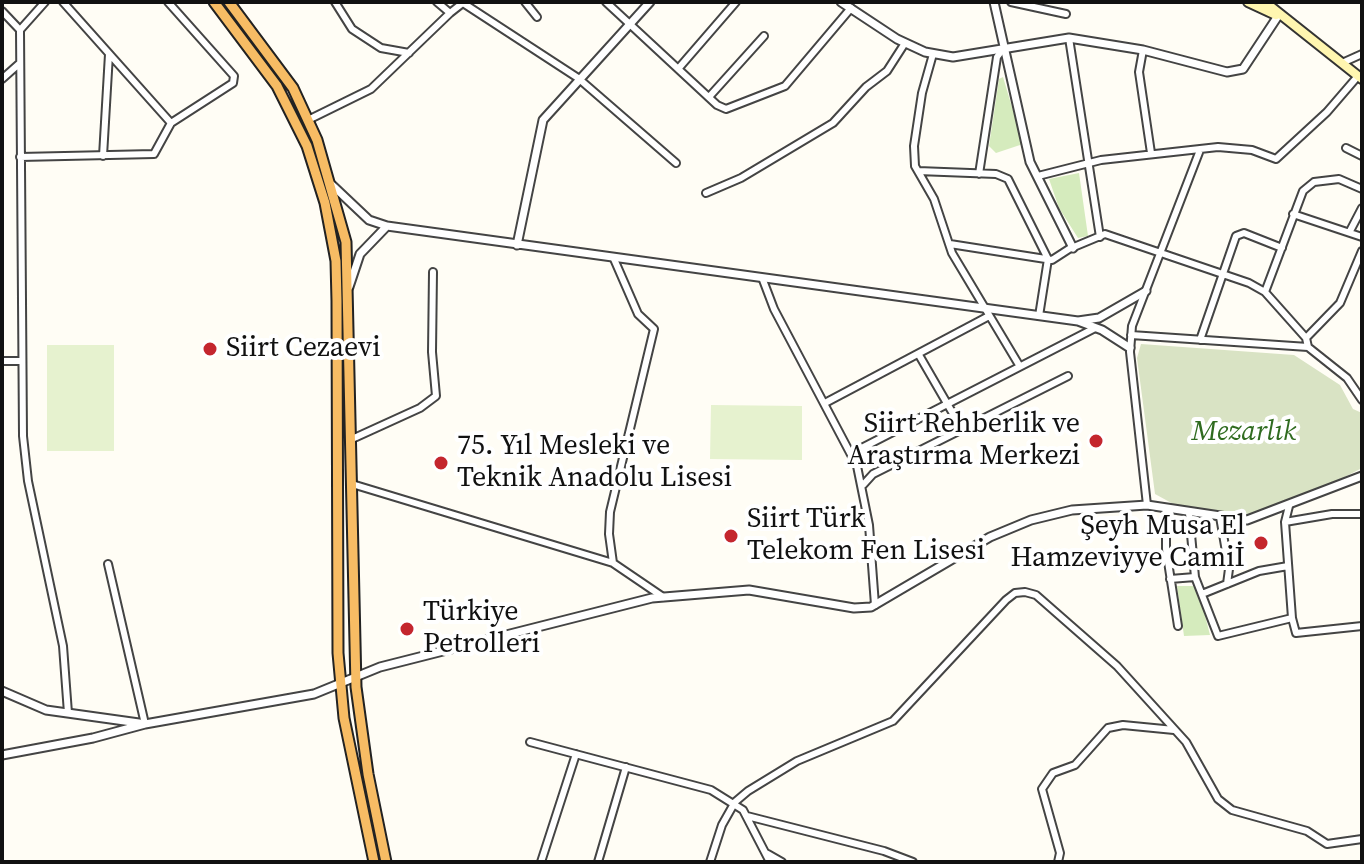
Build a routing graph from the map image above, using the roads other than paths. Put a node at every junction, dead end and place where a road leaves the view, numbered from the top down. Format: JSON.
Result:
{"nodes":[{"id":1,"x":45,"y":2,"type":"edge"},
{"id":2,"x":63,"y":2,"type":"edge"},
{"id":3,"x":168,"y":2,"type":"edge"},
{"id":4,"x":214,"y":2,"type":"edge"},
{"id":5,"x":229,"y":2,"type":"edge"},
{"id":6,"x":335,"y":2,"type":"edge"},
{"id":7,"x":437,"y":2,"type":"edge"},
{"id":8,"x":525,"y":2,"type":"edge"},
{"id":9,"x":606,"y":2,"type":"edge"},
{"id":10,"x":650,"y":2,"type":"edge"},
{"id":11,"x":736,"y":2,"type":"edge"},
{"id":12,"x":841,"y":2,"type":"edge"},
{"id":13,"x":994,"y":2,"type":"edge"},
{"id":14,"x":1011,"y":2,"type":"edge"},
{"id":15,"x":1248,"y":2,"type":"edge"},
{"id":16,"x":1265,"y":2,"type":"edge"},
{"id":17,"x":463,"y":3,"type":"edge"},
{"id":18,"x":1031,"y":4,"type":"edge"},
{"id":19,"x":851,"y":8,"type":"junction"},
{"id":20,"x":2,"y":11,"type":"edge"},
{"id":21,"x":450,"y":13,"type":"junction"},
{"id":22,"x":1066,"y":14,"type":"dead end"},
{"id":23,"x":1278,"y":16,"type":"junction"},
{"id":24,"x":537,"y":17,"type":"dead end"},
{"id":25,"x":629,"y":23,"type":"junction"},
{"id":26,"x":20,"y":30,"type":"junction"},
{"id":27,"x":764,"y":36,"type":"dead end"},
{"id":28,"x":1069,"y":38,"type":"junction"},
{"id":29,"x":905,"y":43,"type":"junction"},
{"id":30,"x":1004,"y":47,"type":"junction"},
{"id":31,"x":1143,"y":50,"type":"junction"},
{"id":32,"x":409,"y":53,"type":"junction"},
{"id":33,"x":109,"y":54,"type":"junction"},
{"id":34,"x":933,"y":54,"type":"junction"},
{"id":35,"x":1362,"y":54,"type":"edge"},
{"id":36,"x":20,"y":63,"type":"junction"},
{"id":37,"x":1342,"y":63,"type":"junction"},
{"id":38,"x":678,"y":69,"type":"junction"},
{"id":39,"x":578,"y":78,"type":"junction"},
{"id":40,"x":1360,"y":78,"type":"edge"},
{"id":41,"x":2,"y":79,"type":"edge"},
{"id":42,"x":709,"y":97,"type":"junction"},
{"id":43,"x":308,"y":120,"type":"junction"},
{"id":44,"x":171,"y":123,"type":"junction"},
{"id":45,"x":1346,"y":148,"type":"dead end"},
{"id":46,"x":1200,"y":150,"type":"junction"},
{"id":47,"x":1151,"y":153,"type":"junction"},
{"id":48,"x":103,"y":156,"type":"junction"},
{"id":49,"x":1362,"y":156,"type":"edge"},
{"id":50,"x":20,"y":157,"type":"junction"},
{"id":51,"x":676,"y":163,"type":"dead end"},
{"id":52,"x":1090,"y":165,"type":"junction"},
{"id":53,"x":918,"y":171,"type":"junction"},
{"id":54,"x":979,"y":174,"type":"junction"},
{"id":55,"x":1038,"y":176,"type":"junction"},
{"id":56,"x":332,"y":185,"type":"junction"},
{"id":57,"x":1362,"y":189,"type":"edge"},
{"id":58,"x":706,"y":193,"type":"dead end"},
{"id":59,"x":1362,"y":208,"type":"edge"},
{"id":60,"x":1293,"y":214,"type":"junction"},
{"id":61,"x":387,"y":226,"type":"junction"},
{"id":62,"x":1350,"y":231,"type":"junction"},
{"id":63,"x":1100,"y":237,"type":"junction"},
{"id":64,"x":1362,"y":237,"type":"edge"},
{"id":65,"x":950,"y":244,"type":"junction"},
{"id":66,"x":517,"y":245,"type":"junction"},
{"id":67,"x":1073,"y":248,"type":"junction"},
{"id":68,"x":1282,"y":248,"type":"junction"},
{"id":69,"x":1362,"y":251,"type":"edge"},
{"id":70,"x":1161,"y":254,"type":"junction"},
{"id":71,"x":614,"y":259,"type":"junction"},
{"id":72,"x":1048,"y":259,"type":"junction"},
{"id":73,"x":433,"y":272,"type":"dead end"},
{"id":74,"x":1222,"y":276,"type":"junction"},
{"id":75,"x":763,"y":280,"type":"junction"},
{"id":76,"x":349,"y":287,"type":"junction"},
{"id":77,"x":1146,"y":291,"type":"junction"},
{"id":78,"x":1265,"y":292,"type":"junction"},
{"id":79,"x":987,"y":312,"type":"junction"},
{"id":80,"x":1039,"y":316,"type":"junction"},
{"id":81,"x":1078,"y":321,"type":"junction"},
{"id":82,"x":1095,"y":328,"type":"junction"},
{"id":83,"x":1131,"y":335,"type":"junction"},
{"id":84,"x":1306,"y":338,"type":"junction"},
{"id":85,"x":1200,"y":340,"type":"junction"},
{"id":86,"x":1308,"y":347,"type":"junction"},
{"id":87,"x":1130,"y":348,"type":"junction"},
{"id":88,"x":919,"y":355,"type":"junction"},
{"id":89,"x":2,"y":361,"type":"edge"},
{"id":90,"x":22,"y":361,"type":"junction"},
{"id":91,"x":1019,"y":365,"type":"junction"},
{"id":92,"x":1068,"y":376,"type":"dead end"},
{"id":93,"x":1362,"y":398,"type":"edge"},
{"id":94,"x":825,"y":403,"type":"junction"},
{"id":95,"x":946,"y":403,"type":"junction"},
{"id":96,"x":963,"y":431,"type":"junction"},
{"id":97,"x":352,"y":439,"type":"junction"},
{"id":98,"x":852,"y":453,"type":"junction"},
{"id":99,"x":1362,"y":476,"type":"edge"},
{"id":100,"x":352,"y":484,"type":"junction"},
{"id":101,"x":863,"y":485,"type":"junction"},
{"id":102,"x":1147,"y":505,"type":"junction"},
{"id":103,"x":1289,"y":506,"type":"junction"},
{"id":104,"x":1166,"y":509,"type":"junction"},
{"id":105,"x":1189,"y":513,"type":"junction"},
{"id":106,"x":1362,"y":514,"type":"edge"},
{"id":107,"x":1220,"y":517,"type":"junction"},
{"id":108,"x":1285,"y":522,"type":"junction"},
{"id":109,"x":613,"y":563,"type":"junction"},
{"id":110,"x":108,"y":564,"type":"dead end"},
{"id":111,"x":1288,"y":566,"type":"junction"},
{"id":112,"x":1195,"y":577,"type":"junction"},
{"id":113,"x":1170,"y":579,"type":"junction"},
{"id":114,"x":1227,"y":584,"type":"junction"},
{"id":115,"x":1202,"y":594,"type":"junction"},
{"id":116,"x":663,"y":597,"type":"junction"},
{"id":117,"x":875,"y":605,"type":"junction"},
{"id":118,"x":1292,"y":618,"type":"junction"},
{"id":119,"x":1178,"y":626,"type":"dead end"},
{"id":120,"x":1362,"y":626,"type":"edge"},
{"id":121,"x":355,"y":678,"type":"junction"},
{"id":122,"x":341,"y":686,"type":"junction"},
{"id":123,"x":2,"y":691,"type":"edge"},
{"id":124,"x":68,"y":713,"type":"junction"},
{"id":125,"x":145,"y":724,"type":"junction"},
{"id":126,"x":1174,"y":730,"type":"junction"},
{"id":127,"x":530,"y":742,"type":"dead end"},
{"id":128,"x":576,"y":754,"type":"junction"},
{"id":129,"x":2,"y":755,"type":"edge"},
{"id":130,"x":626,"y":767,"type":"junction"},
{"id":131,"x":735,"y":802,"type":"junction"},
{"id":132,"x":747,"y":816,"type":"junction"},
{"id":133,"x":1362,"y":839,"type":"edge"},
{"id":134,"x":768,"y":854,"type":"junction"},
{"id":135,"x":374,"y":862,"type":"edge"},
{"id":136,"x":386,"y":862,"type":"edge"},
{"id":137,"x":541,"y":862,"type":"edge"},
{"id":138,"x":598,"y":862,"type":"edge"},
{"id":139,"x":710,"y":862,"type":"edge"},
{"id":140,"x":770,"y":862,"type":"edge"},
{"id":141,"x":782,"y":862,"type":"edge"},
{"id":142,"x":913,"y":862,"type":"edge"},
{"id":143,"x":1058,"y":862,"type":"edge"}],
"edges":[{"from":1,"to":26,"type":"street"},
{"from":2,"to":33,"type":"street"},
{"from":3,"to":44,"type":"street"},
{"from":4,"to":122,"type":"highway"},
{"from":5,"to":43,"type":"highway"},
{"from":6,"to":32,"type":"street"},
{"from":7,"to":21,"type":"street"},
{"from":8,"to":24,"type":"street"},
{"from":9,"to":25,"type":"street"},
{"from":10,"to":25,"type":"street"},
{"from":11,"to":38,"type":"street"},
{"from":12,"to":19,"type":"street"},
{"from":13,"to":30,"type":"street"},
{"from":14,"to":18,"type":"street"},
{"from":15,"to":23,"type":"main road"},
{"from":16,"to":23,"type":"main road"},
{"from":17,"to":21,"type":"street"},
{"from":17,"to":39,"type":"street"},
{"from":18,"to":22,"type":"street"},
{"from":19,"to":29,"type":"street"},
{"from":19,"to":42,"type":"street"},
{"from":20,"to":26,"type":"street"},
{"from":21,"to":32,"type":"street"},
{"from":23,"to":31,"type":"street"},
{"from":23,"to":37,"type":"main road"},
{"from":25,"to":38,"type":"street"},
{"from":25,"to":39,"type":"street"},
{"from":26,"to":36,"type":"street"},
{"from":27,"to":42,"type":"street"},
{"from":28,"to":30,"type":"street"},
{"from":28,"to":31,"type":"street"},
{"from":28,"to":52,"type":"street"},
{"from":29,"to":34,"type":"street"},
{"from":29,"to":58,"type":"street"},
{"from":30,"to":34,"type":"street"},
{"from":30,"to":54,"type":"street"},
{"from":30,"to":55,"type":"street"},
{"from":31,"to":47,"type":"street"},
{"from":32,"to":43,"type":"street"},
{"from":33,"to":44,"type":"street"},
{"from":33,"to":48,"type":"street"},
{"from":34,"to":53,"type":"street"},
{"from":35,"to":37,"type":"street"},
{"from":36,"to":41,"type":"street"},
{"from":36,"to":50,"type":"street"},
{"from":37,"to":40,"type":"main road"},
{"from":38,"to":42,"type":"street"},
{"from":39,"to":51,"type":"street"},
{"from":39,"to":66,"type":"street"},
{"from":40,"to":46,"type":"street"},
{"from":43,"to":56,"type":"highway"},
{"from":44,"to":48,"type":"street"},
{"from":45,"to":49,"type":"street"},
{"from":46,"to":47,"type":"street"},
{"from":46,"to":70,"type":"street"},
{"from":47,"to":52,"type":"street"},
{"from":48,"to":50,"type":"street"},
{"from":50,"to":90,"type":"street"},
{"from":52,"to":55,"type":"street"},
{"from":52,"to":63,"type":"street"},
{"from":53,"to":54,"type":"street"},
{"from":53,"to":65,"type":"street"},
{"from":54,"to":72,"type":"street"},
{"from":55,"to":67,"type":"street"},
{"from":56,"to":61,"type":"street"},
{"from":56,"to":76,"type":"highway"},
{"from":57,"to":60,"type":"street"},
{"from":59,"to":62,"type":"street"},
{"from":60,"to":62,"type":"street"},
{"from":60,"to":68,"type":"street"},
{"from":61,"to":66,"type":"street"},
{"from":61,"to":76,"type":"street"},
{"from":62,"to":64,"type":"street"},
{"from":63,"to":67,"type":"street"},
{"from":63,"to":70,"type":"street"},
{"from":65,"to":72,"type":"street"},
{"from":65,"to":79,"type":"street"},
{"from":66,"to":71,"type":"street"},
{"from":67,"to":72,"type":"street"},
{"from":68,"to":74,"type":"street"},
{"from":68,"to":78,"type":"street"},
{"from":69,"to":84,"type":"street"},
{"from":70,"to":74,"type":"street"},
{"from":70,"to":77,"type":"street"},
{"from":71,"to":75,"type":"street"},
{"from":71,"to":109,"type":"street"},
{"from":72,"to":80,"type":"street"},
{"from":73,"to":97,"type":"street"},
{"from":74,"to":78,"type":"street"},
{"from":74,"to":85,"type":"street"},
{"from":75,"to":79,"type":"street"},
{"from":75,"to":94,"type":"street"},
{"from":76,"to":97,"type":"highway"},
{"from":77,"to":81,"type":"street"},
{"from":77,"to":83,"type":"street"},
{"from":78,"to":84,"type":"street"},
{"from":79,"to":80,"type":"street"},
{"from":79,"to":88,"type":"street"},
{"from":79,"to":91,"type":"street"},
{"from":80,"to":81,"type":"street"},
{"from":81,"to":82,"type":"street"},
{"from":82,"to":87,"type":"street"},
{"from":82,"to":91,"type":"street"},
{"from":83,"to":85,"type":"street"},
{"from":83,"to":87,"type":"street"},
{"from":84,"to":86,"type":"street"},
{"from":85,"to":86,"type":"street"},
{"from":86,"to":93,"type":"street"},
{"from":87,"to":102,"type":"street"},
{"from":88,"to":94,"type":"street"},
{"from":88,"to":95,"type":"street"},
{"from":89,"to":90,"type":"street"},
{"from":90,"to":124,"type":"street"},
{"from":91,"to":95,"type":"street"},
{"from":92,"to":96,"type":"street"},
{"from":94,"to":98,"type":"street"},
{"from":95,"to":96,"type":"street"},
{"from":95,"to":98,"type":"street"},
{"from":96,"to":101,"type":"street"},
{"from":97,"to":100,"type":"highway"},
{"from":98,"to":101,"type":"street"},
{"from":99,"to":103,"type":"street"},
{"from":100,"to":109,"type":"street"},
{"from":100,"to":121,"type":"highway"},
{"from":101,"to":117,"type":"street"},
{"from":102,"to":104,"type":"street"},
{"from":102,"to":117,"type":"street"},
{"from":103,"to":107,"type":"street"},
{"from":103,"to":108,"type":"street"},
{"from":104,"to":105,"type":"street"},
{"from":104,"to":113,"type":"street"},
{"from":105,"to":107,"type":"street"},
{"from":105,"to":112,"type":"street"},
{"from":106,"to":108,"type":"street"},
{"from":107,"to":114,"type":"street"},
{"from":108,"to":111,"type":"street"},
{"from":109,"to":116,"type":"street"},
{"from":110,"to":125,"type":"street"},
{"from":111,"to":114,"type":"street"},
{"from":111,"to":118,"type":"street"},
{"from":112,"to":113,"type":"street"},
{"from":112,"to":115,"type":"street"},
{"from":113,"to":119,"type":"street"},
{"from":114,"to":115,"type":"street"},
{"from":115,"to":118,"type":"street"},
{"from":116,"to":117,"type":"street"},
{"from":116,"to":121,"type":"street"},
{"from":118,"to":120,"type":"street"},
{"from":121,"to":122,"type":"street"},
{"from":121,"to":136,"type":"highway"},
{"from":122,"to":125,"type":"street"},
{"from":122,"to":135,"type":"highway"},
{"from":123,"to":124,"type":"street"},
{"from":124,"to":125,"type":"street"},
{"from":125,"to":129,"type":"street"},
{"from":126,"to":131,"type":"street"},
{"from":126,"to":133,"type":"street"},
{"from":126,"to":143,"type":"street"},
{"from":127,"to":128,"type":"street"},
{"from":128,"to":130,"type":"street"},
{"from":128,"to":137,"type":"street"},
{"from":130,"to":131,"type":"street"},
{"from":130,"to":138,"type":"street"},
{"from":131,"to":132,"type":"street"},
{"from":131,"to":139,"type":"street"},
{"from":132,"to":134,"type":"street"},
{"from":132,"to":142,"type":"street"},
{"from":134,"to":140,"type":"street"},
{"from":134,"to":141,"type":"street"}]}
